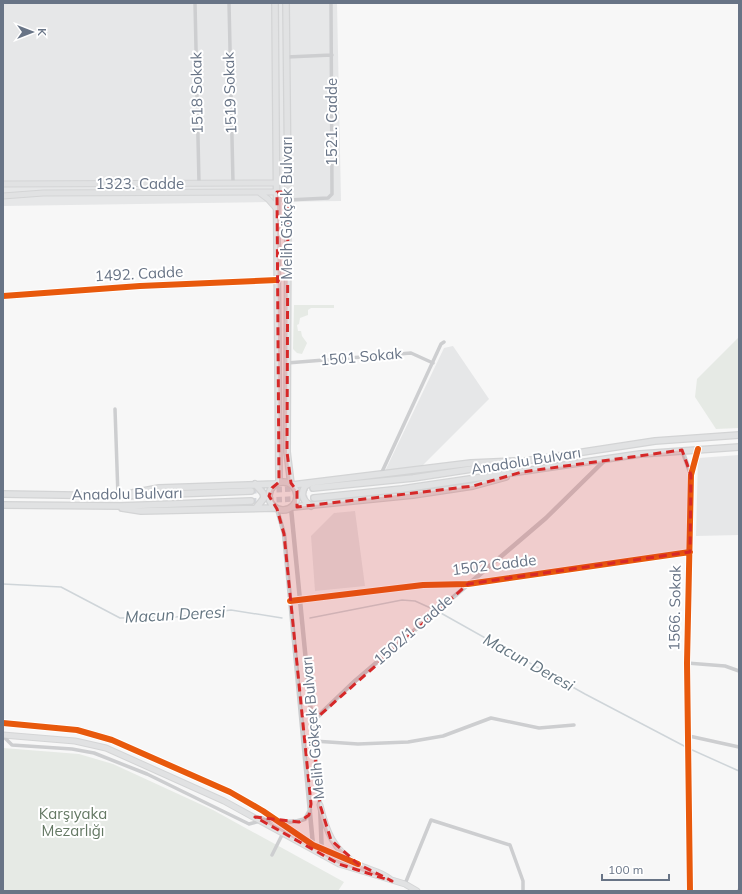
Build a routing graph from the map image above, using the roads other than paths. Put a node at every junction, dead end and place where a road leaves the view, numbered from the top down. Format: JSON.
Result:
{"nodes":[{"id":1,"x":195,"y":3,"type":"edge"},
{"id":2,"x":229,"y":3,"type":"edge"},
{"id":3,"x":275,"y":3,"type":"edge"},
{"id":4,"x":286,"y":3,"type":"edge"},
{"id":5,"x":332,"y":3,"type":"edge"},
{"id":6,"x":332,"y":55,"type":"junction"},
{"id":7,"x":287,"y":57,"type":"junction"},
{"id":8,"x":199,"y":183,"type":"junction"},
{"id":9,"x":233,"y":183,"type":"junction"},
{"id":10,"x":276,"y":183,"type":"junction"},
{"id":11,"x":288,"y":183,"type":"junction"},
{"id":12,"x":6,"y":184,"type":"edge"},
{"id":13,"x":38,"y":184,"type":"junction"},
{"id":14,"x":259,"y":192,"type":"junction"},
{"id":15,"x":276,"y":192,"type":"junction"},
{"id":16,"x":288,"y":192,"type":"junction"},
{"id":17,"x":38,"y":193,"type":"junction"},
{"id":18,"x":5,"y":196,"type":"edge"},
{"id":19,"x":288,"y":200,"type":"junction"},
{"id":20,"x":276,"y":208,"type":"junction"},
{"id":21,"x":277,"y":280,"type":"junction"},
{"id":22,"x":3,"y":296,"type":"edge"},
{"id":23,"x":444,"y":342,"type":"dead end"},
{"id":24,"x":433,"y":363,"type":"junction"},
{"id":25,"x":287,"y":364,"type":"junction"},
{"id":26,"x":115,"y":409,"type":"dead end"},
{"id":27,"x":739,"y":435,"type":"edge"},
{"id":28,"x":739,"y":447,"type":"edge"},
{"id":29,"x":698,"y":449,"type":"junction"},
{"id":30,"x":682,"y":450,"type":"junction"},
{"id":31,"x":605,"y":460,"type":"junction"},
{"id":32,"x":526,"y":462,"type":"junction"},
{"id":33,"x":522,"y":472,"type":"junction"},
{"id":34,"x":381,"y":474,"type":"junction"},
{"id":35,"x":691,"y":475,"type":"junction"},
{"id":36,"x":277,"y":483,"type":"junction"},
{"id":37,"x":255,"y":484,"type":"junction"},
{"id":38,"x":291,"y":484,"type":"junction"},
{"id":39,"x":313,"y":485,"type":"junction"},
{"id":40,"x":251,"y":491,"type":"tunnel mouth"},
{"id":41,"x":3,"y":494,"type":"edge"},
{"id":42,"x":120,"y":496,"type":"junction"},
{"id":43,"x":314,"y":498,"type":"tunnel mouth"},
{"id":44,"x":251,"y":501,"type":"tunnel mouth"},
{"id":45,"x":3,"y":505,"type":"edge"},
{"id":46,"x":104,"y":506,"type":"junction"},
{"id":47,"x":311,"y":506,"type":"junction"},
{"id":48,"x":256,"y":508,"type":"junction"},
{"id":49,"x":276,"y":508,"type":"junction"},
{"id":50,"x":292,"y":508,"type":"junction"},
{"id":51,"x":690,"y":552,"type":"junction"},
{"id":52,"x":468,"y":584,"type":"junction"},
{"id":53,"x":290,"y":601,"type":"junction"},
{"id":54,"x":301,"y":601,"type":"junction"},
{"id":55,"x":687,"y":663,"type":"junction"},
{"id":56,"x":739,"y":671,"type":"edge"},
{"id":57,"x":312,"y":722,"type":"junction"},
{"id":58,"x":3,"y":723,"type":"edge"},
{"id":59,"x":574,"y":725,"type":"dead end"},
{"id":60,"x":3,"y":735,"type":"edge"},
{"id":61,"x":689,"y":739,"type":"junction"},
{"id":62,"x":314,"y":741,"type":"junction"},
{"id":63,"x":739,"y":748,"type":"edge"},
{"id":64,"x":311,"y":804,"type":"junction"},
{"id":65,"x":320,"y":805,"type":"junction"},
{"id":66,"x":255,"y":817,"type":"junction"},
{"id":67,"x":278,"y":820,"type":"junction"},
{"id":68,"x":262,"y":821,"type":"junction"},
{"id":69,"x":283,"y":833,"type":"junction"},
{"id":70,"x":312,"y":847,"type":"junction"},
{"id":71,"x":322,"y":853,"type":"junction"},
{"id":72,"x":272,"y":855,"type":"dead end"},
{"id":73,"x":358,"y":864,"type":"junction"},
{"id":74,"x":392,"y":881,"type":"junction"},
{"id":75,"x":405,"y":884,"type":"junction"},
{"id":76,"x":417,"y":891,"type":"edge"},
{"id":77,"x":523,"y":891,"type":"edge"},
{"id":78,"x":690,"y":891,"type":"edge"}],
"edges":[{"from":1,"to":8,"type":"street","name":"1518 Sokak"},
{"from":2,"to":9,"type":"street","name":"1519 Sokak"},
{"from":3,"to":10,"type":"main road","name":"Melih Gökçek Bulvarı"},
{"from":4,"to":7,"type":"main road","name":"Melih Gökçek Bulvarı"},
{"from":5,"to":6,"type":"street","name":"1521. Cadde"},
{"from":6,"to":7,"type":"street"},
{"from":6,"to":19,"type":"street","name":"1521. Cadde"},
{"from":7,"to":11,"type":"main road","name":"Melih Gökçek Bulvarı"},
{"from":8,"to":9,"type":"main road","name":"1323. Cadde"},
{"from":8,"to":13,"type":"main road","name":"1323. Cadde"},
{"from":9,"to":10,"type":"main road","name":"1323. Cadde"},
{"from":10,"to":11,"type":"main road"},
{"from":10,"to":15,"type":"main road","name":"Melih Gökçek Bulvarı"},
{"from":11,"to":16,"type":"main road","name":"Melih Gökçek Bulvarı"},
{"from":12,"to":13,"type":"main road","name":"1323. Cadde"},
{"from":12,"to":18,"type":"main road"},
{"from":13,"to":17,"type":"main road"},
{"from":14,"to":15,"type":"main road"},
{"from":14,"to":17,"type":"main road"},
{"from":14,"to":20,"type":"main road"},
{"from":15,"to":16,"type":"main road"},
{"from":15,"to":20,"type":"main road","name":"Melih Gökçek Bulvarı"},
{"from":16,"to":19,"type":"main road","name":"Melih Gökçek Bulvarı"},
{"from":17,"to":18,"type":"main road"},
{"from":19,"to":25,"type":"main road","name":"Melih Gökçek Bulvarı"},
{"from":20,"to":21,"type":"main road","name":"Melih Gökçek Bulvarı"},
{"from":21,"to":22,"type":"street","name":"1492. Cadde"},
{"from":21,"to":36,"type":"main road","name":"Melih Gökçek Bulvarı"},
{"from":23,"to":24,"type":"street"},
{"from":24,"to":25,"type":"street","name":"1501 Sokak"},
{"from":24,"to":34,"type":"street"},
{"from":25,"to":38,"type":"main road","name":"Melih Gökçek Bulvarı"},
{"from":26,"to":42,"type":"street"},
{"from":27,"to":32,"type":"main road","name":"Anadolu Bulvarı"},
{"from":28,"to":29,"type":"main road","name":"Anadolu Bulvarı"},
{"from":29,"to":30,"type":"main road","name":"Anadolu Bulvarı"},
{"from":29,"to":35,"type":"street"},
{"from":30,"to":31,"type":"main road","name":"Anadolu Bulvarı"},
{"from":30,"to":35,"type":"street"},
{"from":31,"to":33,"type":"main road","name":"Anadolu Bulvarı"},
{"from":31,"to":52,"type":"street","name":"1502/1 Cadde"},
{"from":32,"to":34,"type":"main road"},
{"from":32,"to":39,"type":"main road","name":"Anadolu Bulvarı"},
{"from":33,"to":43,"type":"main road","name":"Anadolu Bulvarı"},
{"from":33,"to":47,"type":"main road"},
{"from":34,"to":39,"type":"main road"},
{"from":35,"to":51,"type":"street","name":"1566. Sokak"},
{"from":36,"to":37,"type":"main road"},
{"from":36,"to":38,"type":"main road"},
{"from":36,"to":49,"type":"main road"},
{"from":37,"to":42,"type":"main road"},
{"from":37,"to":48,"type":"main road"},
{"from":38,"to":39,"type":"main road"},
{"from":38,"to":50,"type":"main road"},
{"from":39,"to":47,"type":"main road"},
{"from":40,"to":42,"type":"main road","name":"Anadolu Bulvarı"},
{"from":41,"to":42,"type":"main road","name":"Anadolu Bulvarı"},
{"from":44,"to":46,"type":"main road","name":"Anadolu Bulvarı"},
{"from":45,"to":46,"type":"main road","name":"Anadolu Bulvarı"},
{"from":46,"to":48,"type":"main road"},
{"from":47,"to":50,"type":"main road"},
{"from":48,"to":49,"type":"main road"},
{"from":49,"to":50,"type":"main road"},
{"from":49,"to":53,"type":"street","name":"Melih Gökçek Bulvarı"},
{"from":50,"to":54,"type":"street","name":"Melih Gökçek Bulvarı"},
{"from":51,"to":52,"type":"street","name":"1502 Cadde"},
{"from":51,"to":55,"type":"street","name":"1566. Sokak"},
{"from":52,"to":54,"type":"street","name":"1502 Cadde"},
{"from":52,"to":57,"type":"street","name":"1502/1 Cadde"},
{"from":53,"to":54,"type":"street"},
{"from":53,"to":64,"type":"street","name":"Melih Gökçek Bulvarı"},
{"from":54,"to":57,"type":"street","name":"Melih Gökçek Bulvarı"},
{"from":55,"to":56,"type":"street"},
{"from":55,"to":61,"type":"street","name":"1566. Sokak"},
{"from":57,"to":62,"type":"street","name":"Melih Gökçek Bulvarı"},
{"from":58,"to":67,"type":"street"},
{"from":59,"to":62,"type":"street"},
{"from":60,"to":66,"type":"main road"},
{"from":60,"to":68,"type":"street"},
{"from":61,"to":63,"type":"street"},
{"from":61,"to":78,"type":"street","name":"1566. Sokak"},
{"from":62,"to":65,"type":"street","name":"Melih Gökçek Bulvarı"},
{"from":64,"to":67,"type":"street"},
{"from":64,"to":70,"type":"street","name":"Melih Gökçek Bulvarı"},
{"from":65,"to":71,"type":"street","name":"Melih Gökçek Bulvarı"},
{"from":65,"to":73,"type":"main road"},
{"from":66,"to":67,"type":"street"},
{"from":66,"to":68,"type":"main road"},
{"from":67,"to":70,"type":"street"},
{"from":68,"to":69,"type":"main road"},
{"from":69,"to":70,"type":"main road"},
{"from":69,"to":72,"type":"street"},
{"from":70,"to":71,"type":"main road"},
{"from":71,"to":73,"type":"street"},
{"from":71,"to":74,"type":"main road"},
{"from":73,"to":74,"type":"main road"},
{"from":74,"to":75,"type":"main road"},
{"from":75,"to":76,"type":"main road"},
{"from":75,"to":77,"type":"street"}]}
